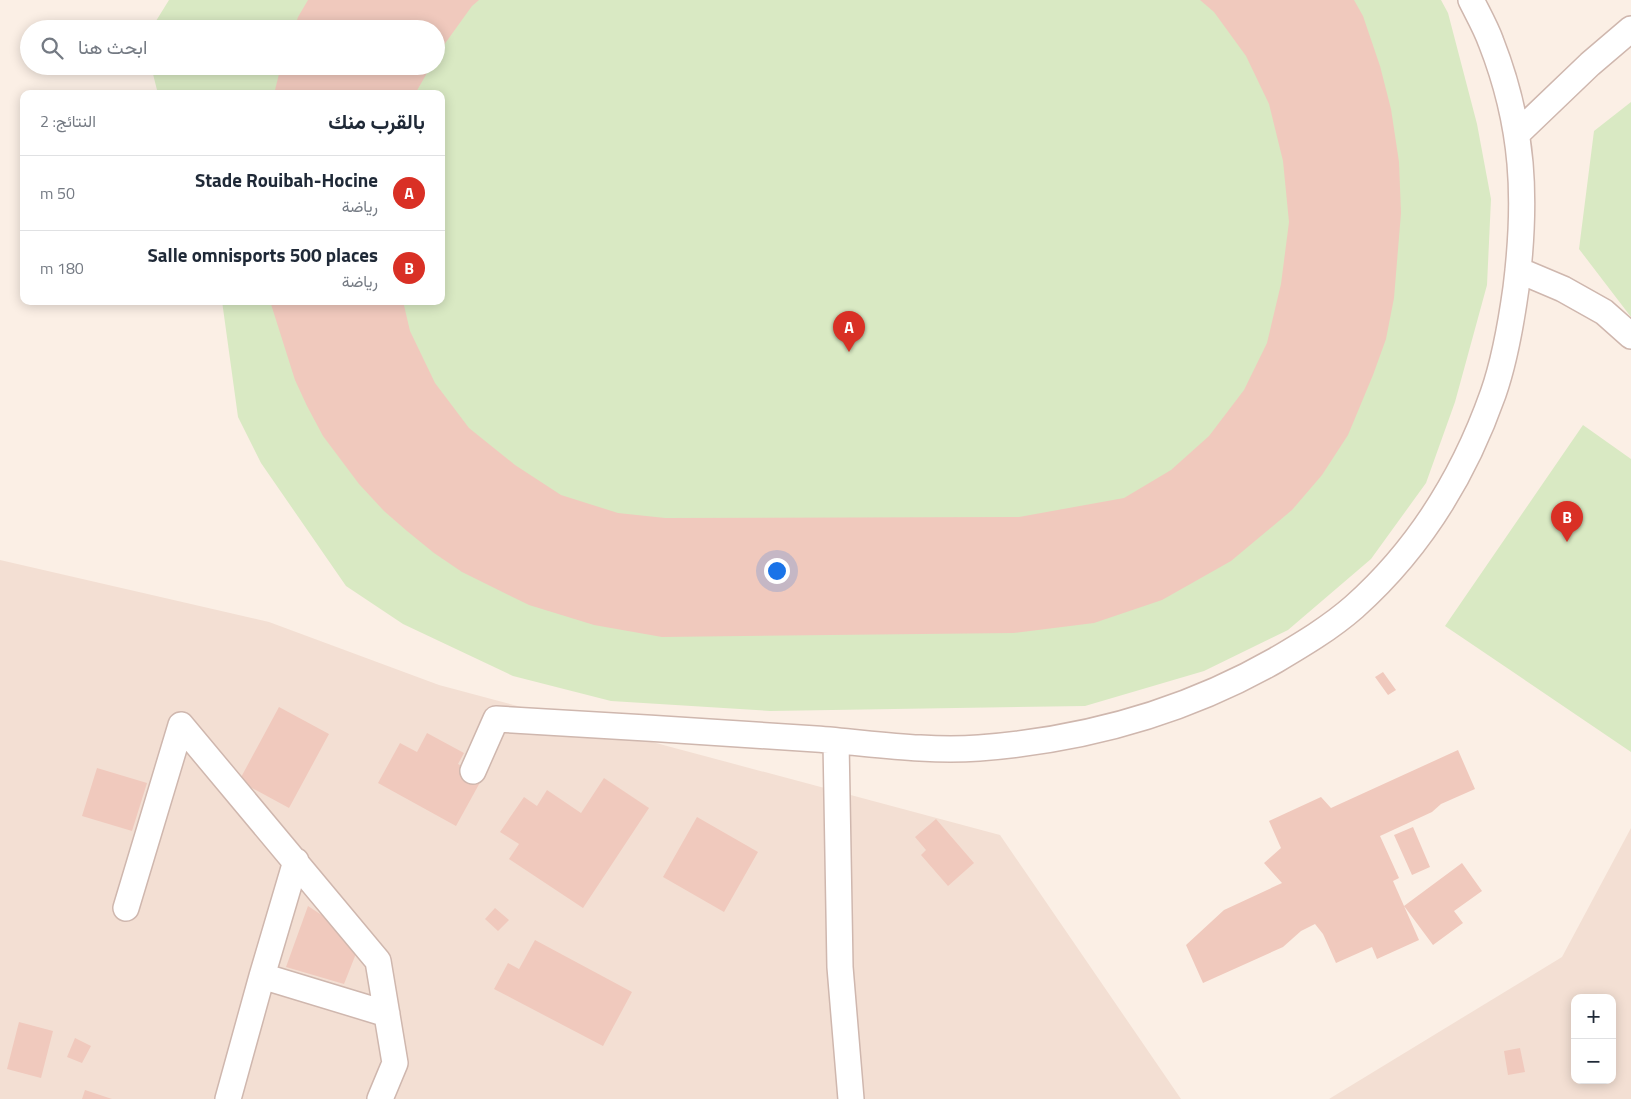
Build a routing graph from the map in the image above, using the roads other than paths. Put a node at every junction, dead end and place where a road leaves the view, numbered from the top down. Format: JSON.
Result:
{"nodes":[{"id":1,"x":1471,"y":0,"type":"edge"},
{"id":2,"x":1631,"y":29,"type":"edge"},
{"id":3,"x":1518,"y":133,"type":"junction"},
{"id":4,"x":1518,"y":270,"type":"junction"},
{"id":5,"x":1631,"y":336,"type":"edge"},
{"id":6,"x":836,"y":741,"type":"junction"},
{"id":7,"x":473,"y":771,"type":"dead end"},
{"id":8,"x":296,"y":861,"type":"junction"},
{"id":9,"x":126,"y":908,"type":"dead end"},
{"id":10,"x":262,"y":976,"type":"junction"},
{"id":11,"x":387,"y":1014,"type":"junction"},
{"id":12,"x":228,"y":1099,"type":"edge"},
{"id":13,"x":380,"y":1099,"type":"edge"},
{"id":14,"x":851,"y":1099,"type":"edge"}],
"edges":[{"from":1,"to":3,"type":"street"},
{"from":2,"to":3,"type":"street"},
{"from":3,"to":4,"type":"street"},
{"from":4,"to":5,"type":"street"},
{"from":4,"to":6,"type":"street"},
{"from":6,"to":7,"type":"street"},
{"from":6,"to":14,"type":"street"},
{"from":8,"to":9,"type":"street"},
{"from":8,"to":10,"type":"street"},
{"from":8,"to":11,"type":"street"},
{"from":10,"to":11,"type":"street"},
{"from":10,"to":12,"type":"street"},
{"from":11,"to":13,"type":"street"}]}
